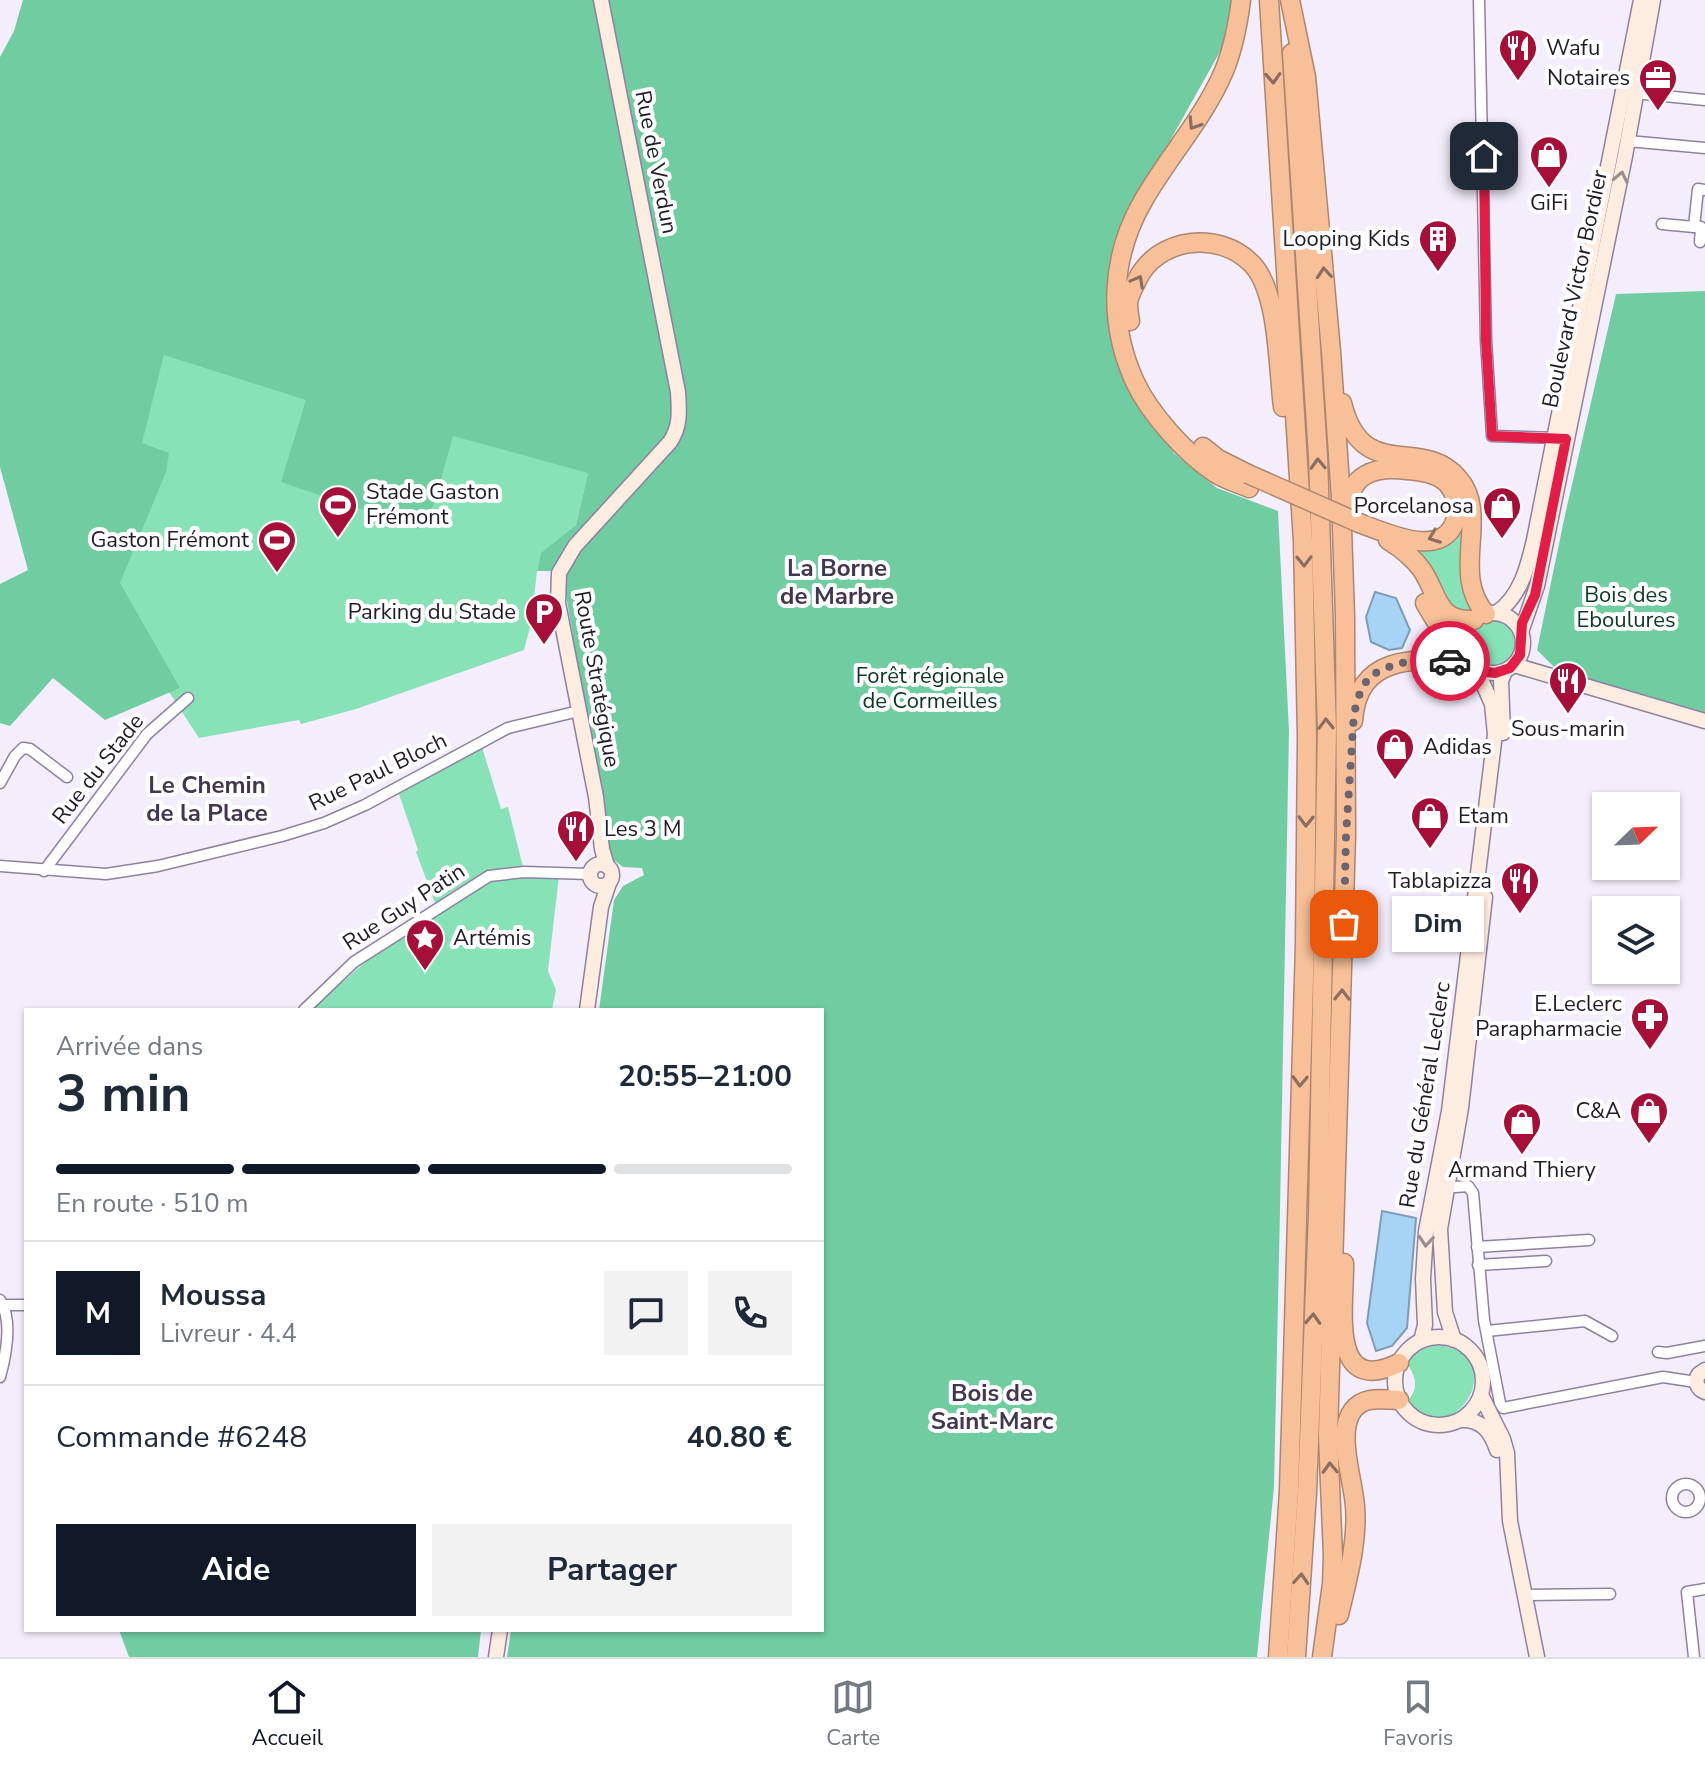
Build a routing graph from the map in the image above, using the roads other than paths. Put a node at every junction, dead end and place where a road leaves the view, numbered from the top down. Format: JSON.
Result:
{"nodes":[{"id":1,"x":601,"y":0,"type":"edge"},
{"id":2,"x":1241,"y":0,"type":"edge"},
{"id":3,"x":1269,"y":0,"type":"edge"},
{"id":4,"x":1290,"y":0,"type":"edge"},
{"id":5,"x":1479,"y":0,"type":"edge"},
{"id":6,"x":1641,"y":0,"type":"edge"},
{"id":7,"x":1653,"y":0,"type":"edge"},
{"id":8,"x":1634,"y":93,"type":"junction"},
{"id":9,"x":1705,"y":100,"type":"edge"},
{"id":10,"x":1628,"y":141,"type":"junction"},
{"id":11,"x":1705,"y":148,"type":"edge"},
{"id":12,"x":1705,"y":190,"type":"edge"},
{"id":13,"x":1662,"y":224,"type":"dead end"},
{"id":14,"x":1694,"y":227,"type":"junction"},
{"id":15,"x":1700,"y":242,"type":"dead end"},
{"id":16,"x":666,"y":333,"type":"joint"},
{"id":17,"x":1331,"y":351,"type":"junction"},
{"id":18,"x":1560,"y":438,"type":"junction"},
{"id":19,"x":1296,"y":442,"type":"junction"},
{"id":20,"x":1248,"y":481,"type":"junction"},
{"id":21,"x":1359,"y":528,"type":"junction"},
{"id":22,"x":1485,"y":615,"type":"junction"},
{"id":23,"x":1345,"y":616,"type":"junction"},
{"id":24,"x":1522,"y":638,"type":"junction"},
{"id":25,"x":1462,"y":642,"type":"junction"},
{"id":26,"x":1472,"y":665,"type":"junction"},
{"id":27,"x":1510,"y":668,"type":"junction"},
{"id":28,"x":1557,"y":678,"type":"junction"},
{"id":29,"x":188,"y":698,"type":"dead end"},
{"id":30,"x":579,"y":711,"type":"junction"},
{"id":31,"x":1705,"y":721,"type":"edge"},
{"id":32,"x":67,"y":777,"type":"dead end"},
{"id":33,"x":0,"y":783,"type":"edge"},
{"id":34,"x":1346,"y":835,"type":"junction"},
{"id":35,"x":0,"y":866,"type":"edge"},
{"id":36,"x":44,"y":871,"type":"junction"},
{"id":37,"x":599,"y":874,"type":"junction"},
{"id":38,"x":306,"y":1008,"type":"edge"},
{"id":39,"x":587,"y":1008,"type":"edge"},
{"id":40,"x":1340,"y":1100,"type":"junction"},
{"id":41,"x":1455,"y":1187,"type":"dead end"},
{"id":42,"x":1589,"y":1240,"type":"dead end"},
{"id":43,"x":1477,"y":1247,"type":"junction"},
{"id":44,"x":1546,"y":1261,"type":"dead end"},
{"id":45,"x":1478,"y":1265,"type":"junction"},
{"id":46,"x":2,"y":1302,"type":"edge"},
{"id":47,"x":24,"y":1305,"type":"edge"},
{"id":48,"x":1487,"y":1331,"type":"junction"},
{"id":49,"x":1612,"y":1336,"type":"dead end"},
{"id":50,"x":1454,"y":1340,"type":"junction"},
{"id":51,"x":1421,"y":1341,"type":"junction"},
{"id":52,"x":1705,"y":1346,"type":"edge"},
{"id":53,"x":1658,"y":1352,"type":"dead end"},
{"id":54,"x":1399,"y":1363,"type":"junction"},
{"id":55,"x":0,"y":1377,"type":"edge"},
{"id":56,"x":1702,"y":1381,"type":"edge"},
{"id":57,"x":1481,"y":1395,"type":"junction"},
{"id":58,"x":1399,"y":1400,"type":"junction"},
{"id":59,"x":1461,"y":1420,"type":"junction"},
{"id":60,"x":1509,"y":1489,"type":"junction"},
{"id":61,"x":1705,"y":1589,"type":"edge"},
{"id":62,"x":1529,"y":1594,"type":"junction"},
{"id":63,"x":1610,"y":1594,"type":"dead end"},
{"id":64,"x":500,"y":1632,"type":"edge"},
{"id":65,"x":496,"y":1657,"type":"edge"},
{"id":66,"x":1278,"y":1657,"type":"edge"},
{"id":67,"x":1296,"y":1657,"type":"edge"},
{"id":68,"x":1322,"y":1657,"type":"edge"},
{"id":69,"x":1329,"y":1657,"type":"edge"},
{"id":70,"x":1537,"y":1657,"type":"edge"},
{"id":71,"x":1694,"y":1657,"type":"edge"}],
"edges":[{"from":1,"to":16,"type":"main road","name":"Rue de Verdun"},
{"from":2,"to":20,"type":"highway","one_way":true},
{"from":3,"to":19,"type":"highway","one_way":true},
{"from":17,"to":4,"type":"highway","one_way":true},
{"from":67,"to":4,"type":"highway","one_way":true},
{"from":5,"to":18,"type":"street"},
{"from":6,"to":18,"type":"main road","name":"Boulevard Victor Bordier"},
{"from":7,"to":8,"type":"main road","name":"Boulevard Victor Bordier"},
{"from":8,"to":9,"type":"street"},
{"from":8,"to":10,"type":"main road","name":"Boulevard Victor Bordier"},
{"from":10,"to":11,"type":"street"},
{"from":18,"to":10,"type":"main road","name":"Boulevard Victor Bordier","one_way":true},
{"from":12,"to":14,"type":"street"},
{"from":13,"to":14,"type":"street"},
{"from":14,"to":15,"type":"street"},
{"from":16,"to":30,"type":"main road","name":"Route Stratégique"},
{"from":17,"to":22,"type":"highway"},
{"from":17,"to":23,"type":"highway"},
{"from":18,"to":22,"type":"main road","name":"Boulevard Victor Bordier"},
{"from":18,"to":24,"type":"main road","name":"Boulevard Victor Bordier"},
{"from":20,"to":19,"type":"highway","one_way":true},
{"from":19,"to":66,"type":"highway","one_way":true},
{"from":20,"to":21,"type":"highway","bridge":true},
{"from":21,"to":22,"type":"highway"},
{"from":23,"to":21,"type":"highway","one_way":true},
{"from":21,"to":25,"type":"highway"},
{"from":22,"to":24,"type":"main road"},
{"from":22,"to":25,"type":"main road"},
{"from":23,"to":34,"type":"highway"},
{"from":24,"to":27,"type":"main road"},
{"from":24,"to":28,"type":"main road"},
{"from":25,"to":26,"type":"main road"},
{"from":26,"to":27,"type":"main road"},
{"from":26,"to":34,"type":"highway"},
{"from":26,"to":51,"type":"main road","name":"Rue du Général Leclerc","one_way":true},
{"from":27,"to":28,"type":"main road"},
{"from":27,"to":50,"type":"main road","name":"Rue du Général Leclerc"},
{"from":28,"to":31,"type":"main road"},
{"from":29,"to":36,"type":"street","name":"Rue du Stade"},
{"from":30,"to":36,"type":"street","name":"Rue Paul Bloch"},
{"from":30,"to":37,"type":"main road","name":"Route Stratégique"},
{"from":32,"to":33,"type":"street"},
{"from":40,"to":34,"type":"highway","one_way":true},
{"from":35,"to":36,"type":"street","name":"Rue Paul Bloch"},
{"from":37,"to":38,"type":"street","name":"Rue Guy Patin"},
{"from":37,"to":39,"type":"main road","name":"Route Stratégique"},
{"from":40,"to":54,"type":"highway"},
{"from":68,"to":40,"type":"highway","one_way":true},
{"from":41,"to":43,"type":"street"},
{"from":42,"to":43,"type":"street"},
{"from":43,"to":45,"type":"street"},
{"from":44,"to":45,"type":"street"},
{"from":45,"to":48,"type":"street"},
{"from":46,"to":47,"type":"street"},
{"from":46,"to":55,"type":"street"},
{"from":48,"to":49,"type":"street"},
{"from":48,"to":56,"type":"street"},
{"from":50,"to":51,"type":"main road"},
{"from":50,"to":57,"type":"main road"},
{"from":51,"to":54,"type":"main road"},
{"from":52,"to":53,"type":"street"},
{"from":54,"to":58,"type":"main road"},
{"from":57,"to":59,"type":"main road"},
{"from":57,"to":60,"type":"main road"},
{"from":58,"to":59,"type":"main road"},
{"from":58,"to":69,"type":"highway"},
{"from":59,"to":60,"type":"main road"},
{"from":60,"to":62,"type":"main road"},
{"from":61,"to":71,"type":"street"},
{"from":62,"to":63,"type":"street"},
{"from":62,"to":70,"type":"main road"},
{"from":64,"to":65,"type":"main road"}]}
